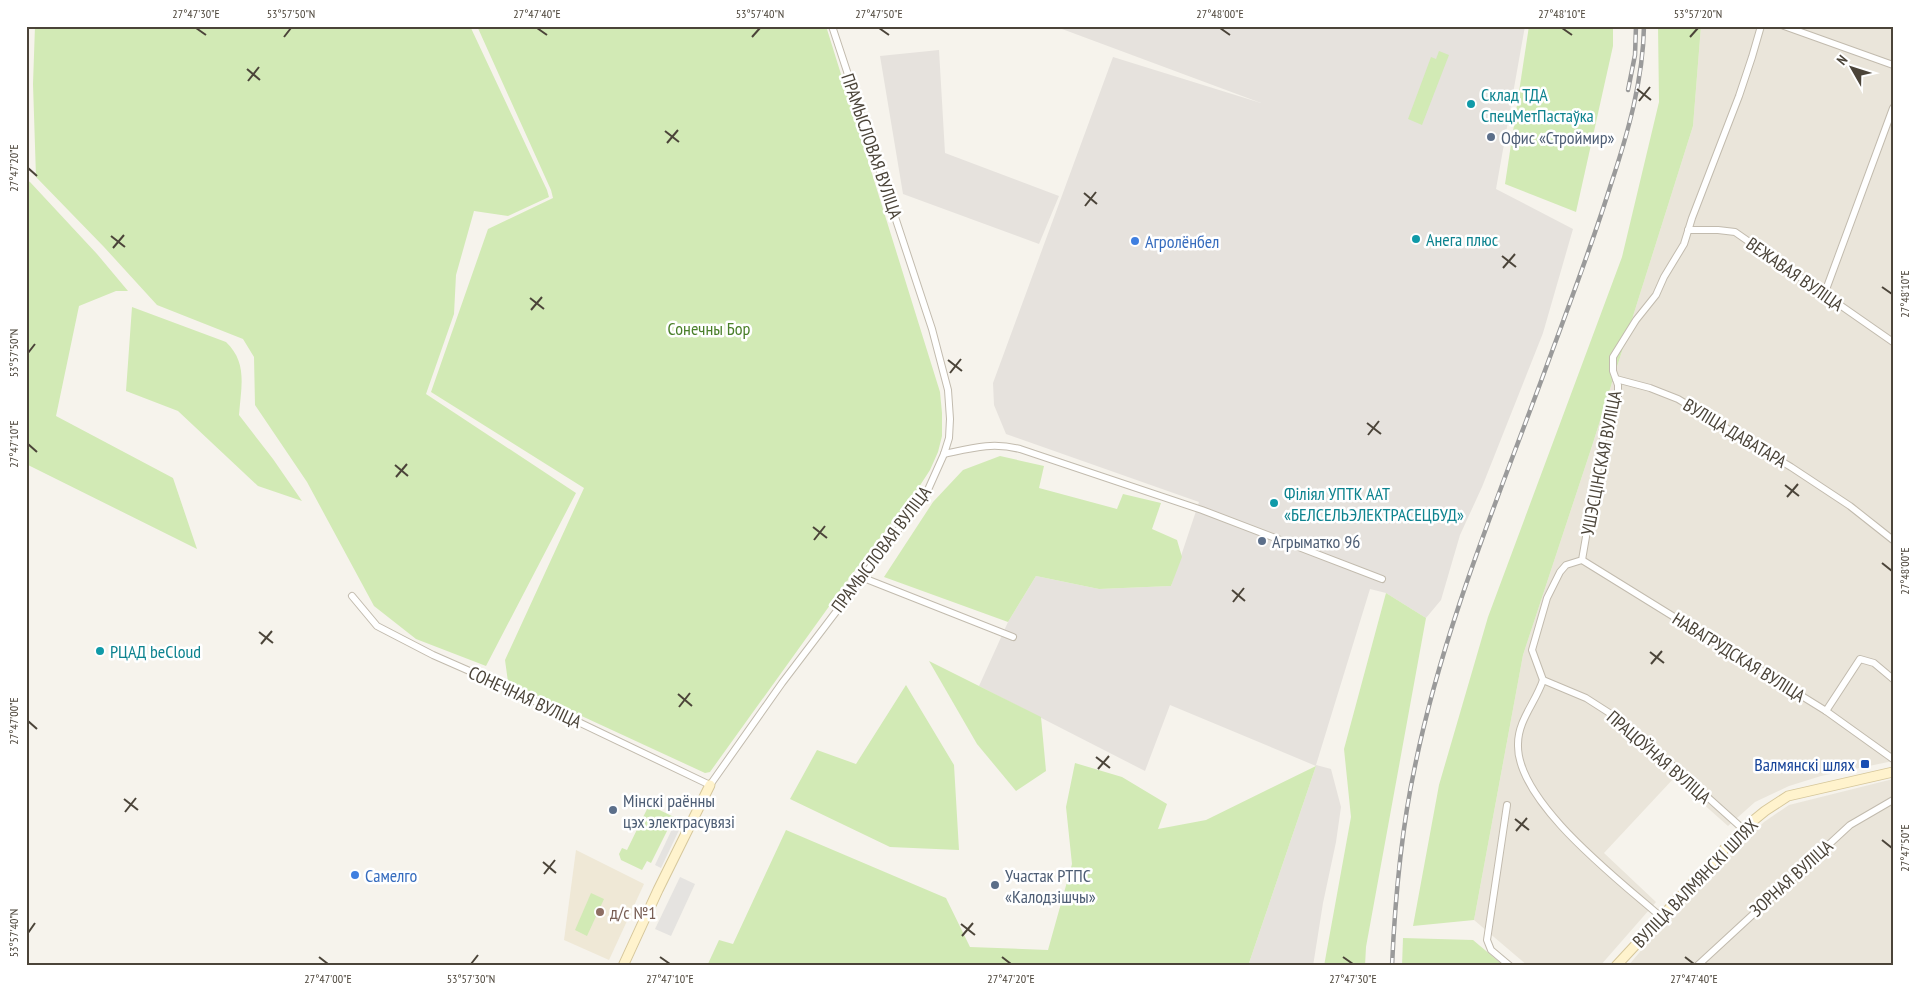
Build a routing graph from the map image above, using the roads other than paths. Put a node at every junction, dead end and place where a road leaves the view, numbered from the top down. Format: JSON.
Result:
{"nodes":[{"id":1,"x":832,"y":26,"type":"edge"},
{"id":2,"x":1761,"y":26,"type":"edge"},
{"id":3,"x":1784,"y":26,"type":"edge"},
{"id":4,"x":1893,"y":65,"type":"edge"},
{"id":5,"x":1893,"y":108,"type":"edge"},
{"id":6,"x":1688,"y":230,"type":"junction"},
{"id":7,"x":1824,"y":295,"type":"junction"},
{"id":8,"x":1893,"y":342,"type":"edge"},
{"id":9,"x":1616,"y":379,"type":"junction"},
{"id":10,"x":944,"y":454,"type":"junction"},
{"id":11,"x":1893,"y":540,"type":"edge"},
{"id":12,"x":1582,"y":560,"type":"junction"},
{"id":13,"x":861,"y":577,"type":"junction"},
{"id":14,"x":1382,"y":578,"type":"dead end"},
{"id":15,"x":352,"y":596,"type":"dead end"},
{"id":16,"x":1013,"y":637,"type":"dead end"},
{"id":17,"x":1893,"y":679,"type":"edge"},
{"id":18,"x":1543,"y":680,"type":"junction"},
{"id":19,"x":1826,"y":712,"type":"junction"},
{"id":20,"x":1893,"y":759,"type":"edge"},
{"id":21,"x":1893,"y":772,"type":"edge"},
{"id":22,"x":710,"y":785,"type":"junction"},
{"id":23,"x":1893,"y":800,"type":"edge"},
{"id":24,"x":1507,"y":805,"type":"dead end"},
{"id":25,"x":1743,"y":829,"type":"junction"},
{"id":26,"x":1661,"y":917,"type":"junction"},
{"id":27,"x":623,"y":966,"type":"edge"},
{"id":28,"x":1510,"y":966,"type":"edge"},
{"id":29,"x":1616,"y":966,"type":"edge"},
{"id":30,"x":1697,"y":966,"type":"edge"}],
"edges":[{"from":1,"to":10,"type":"street","name":"ПРАМЫСЛОВАЯ ВУЛІЦА"},
{"from":2,"to":6,"type":"street","name":"УШЭСЦІНСКАЯ ВУЛІЦА"},
{"from":3,"to":4,"type":"street"},
{"from":5,"to":7,"type":"street"},
{"from":6,"to":7,"type":"street","name":"ВЕЖАВАЯ ВУЛІЦА"},
{"from":6,"to":9,"type":"street","name":"УШЭСЦІНСКАЯ ВУЛІЦА"},
{"from":7,"to":8,"type":"street","name":"ВЕЖАВАЯ ВУЛІЦА"},
{"from":9,"to":11,"type":"street","name":"ВУЛІЦА ДАВАТАРА"},
{"from":9,"to":12,"type":"street","name":"УШЭСЦІНСКАЯ ВУЛІЦА"},
{"from":10,"to":13,"type":"street","name":"ПРАМЫСЛОВАЯ ВУЛІЦА"},
{"from":10,"to":14,"type":"street"},
{"from":12,"to":18,"type":"street","name":"УШЭСЦІНСКАЯ ВУЛІЦА"},
{"from":12,"to":19,"type":"street","name":"НАВАГРУДСКАЯ ВУЛІЦА"},
{"from":13,"to":16,"type":"street"},
{"from":13,"to":22,"type":"street","name":"ПРАМЫСЛОВАЯ ВУЛІЦА"},
{"from":15,"to":22,"type":"street","name":"СОНЕЧНАЯ ВУЛІЦА"},
{"from":17,"to":19,"type":"street"},
{"from":18,"to":25,"type":"street","name":"ПРАЦОЎНАЯ ВУЛІЦА"},
{"from":18,"to":26,"type":"street"},
{"from":19,"to":20,"type":"street","name":"НАВАГРУДСКАЯ ВУЛІЦА"},
{"from":21,"to":25,"type":"main road","name":"ВУЛІЦА ВАЛМЯНСКІ ШЛЯХ"},
{"from":22,"to":27,"type":"main road"},
{"from":23,"to":30,"type":"street","name":"ЗОРНАЯ ВУЛІЦА"},
{"from":24,"to":28,"type":"street"},
{"from":25,"to":26,"type":"main road","name":"ВУЛІЦА ВАЛМЯНСКІ ШЛЯХ"},
{"from":26,"to":29,"type":"main road","name":"ВУЛІЦА ВАЛМЯНСКІ ШЛЯХ"}]}
